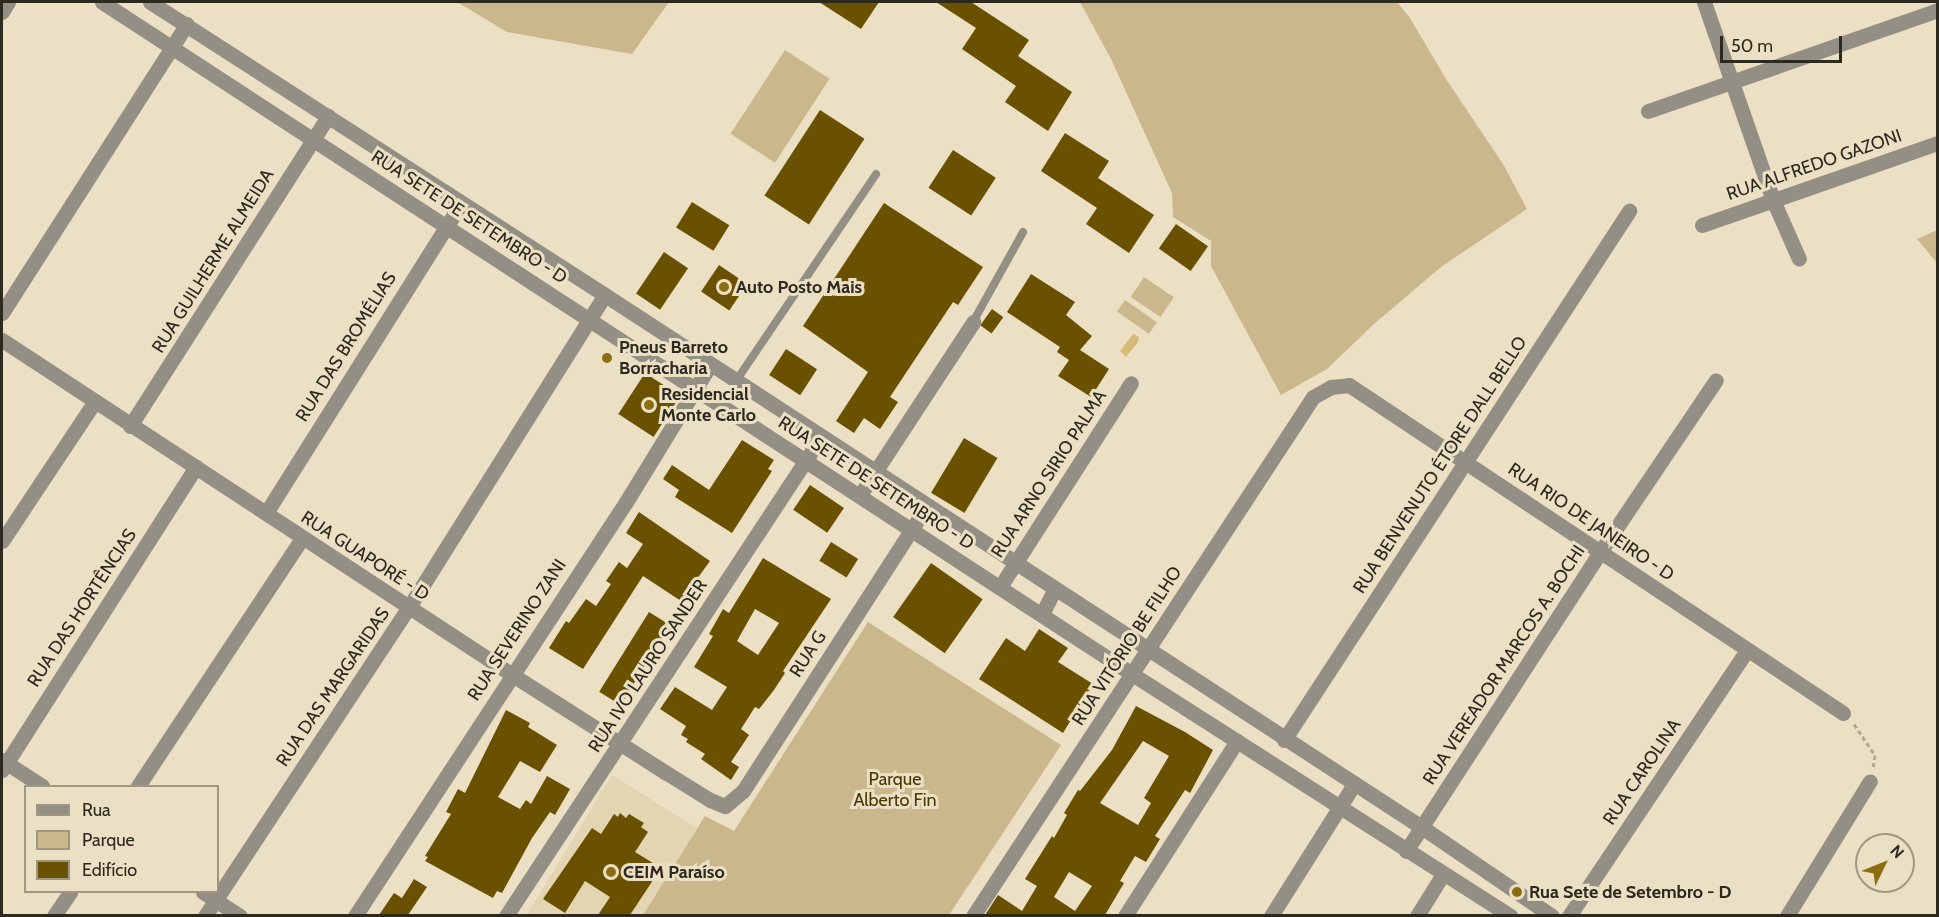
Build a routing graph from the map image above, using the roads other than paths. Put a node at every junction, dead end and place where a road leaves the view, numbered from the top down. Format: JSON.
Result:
{"nodes":[{"id":1,"x":8,"y":2,"type":"edge"},
{"id":2,"x":102,"y":2,"type":"edge"},
{"id":3,"x":150,"y":2,"type":"edge"},
{"id":4,"x":1704,"y":2,"type":"edge"},
{"id":5,"x":1938,"y":10,"type":"edge"},
{"id":6,"x":2,"y":12,"type":"edge"},
{"id":7,"x":187,"y":24,"type":"junction"},
{"id":8,"x":173,"y":47,"type":"junction"},
{"id":9,"x":1732,"y":81,"type":"junction"},
{"id":10,"x":1648,"y":111,"type":"dead end"},
{"id":11,"x":328,"y":116,"type":"junction"},
{"id":12,"x":313,"y":140,"type":"junction"},
{"id":13,"x":1938,"y":143,"type":"edge"},
{"id":14,"x":876,"y":174,"type":"dead end"},
{"id":15,"x":1773,"y":200,"type":"junction"},
{"id":16,"x":461,"y":203,"type":"junction"},
{"id":17,"x":1629,"y":211,"type":"dead end"},
{"id":18,"x":1702,"y":225,"type":"dead end"},
{"id":19,"x":445,"y":226,"type":"junction"},
{"id":20,"x":1023,"y":232,"type":"dead end"},
{"id":21,"x":1799,"y":259,"type":"dead end"},
{"id":22,"x":605,"y":295,"type":"junction"},
{"id":23,"x":2,"y":313,"type":"edge"},
{"id":24,"x":591,"y":319,"type":"junction"},
{"id":25,"x":973,"y":322,"type":"joint"},
{"id":26,"x":2,"y":340,"type":"edge"},
{"id":27,"x":710,"y":365,"type":"junction"},
{"id":28,"x":1716,"y":380,"type":"dead end"},
{"id":29,"x":736,"y":381,"type":"junction"},
{"id":30,"x":1131,"y":383,"type":"dead end"},
{"id":31,"x":696,"y":389,"type":"junction"},
{"id":32,"x":1313,"y":397,"type":"joint"},
{"id":33,"x":95,"y":401,"type":"junction"},
{"id":34,"x":130,"y":426,"type":"junction"},
{"id":35,"x":821,"y":437,"type":"junction"},
{"id":36,"x":805,"y":461,"type":"junction"},
{"id":37,"x":1466,"y":462,"type":"junction"},
{"id":38,"x":196,"y":467,"type":"junction"},
{"id":39,"x":876,"y":472,"type":"junction"},
{"id":40,"x":860,"y":495,"type":"junction"},
{"id":41,"x":927,"y":506,"type":"junction"},
{"id":42,"x":266,"y":513,"type":"junction"},
{"id":43,"x":912,"y":530,"type":"junction"},
{"id":44,"x":302,"y":538,"type":"junction"},
{"id":45,"x":2,"y":541,"type":"edge"},
{"id":46,"x":1600,"y":552,"type":"junction"},
{"id":47,"x":1014,"y":562,"type":"junction"},
{"id":48,"x":1000,"y":587,"type":"junction"},
{"id":49,"x":1055,"y":589,"type":"junction"},
{"id":50,"x":409,"y":608,"type":"junction"},
{"id":51,"x":1042,"y":614,"type":"junction"},
{"id":52,"x":1147,"y":649,"type":"junction"},
{"id":53,"x":1748,"y":650,"type":"junction"},
{"id":54,"x":511,"y":674,"type":"junction"},
{"id":55,"x":1132,"y":674,"type":"junction"},
{"id":56,"x":1843,"y":713,"type":"road end"},
{"id":57,"x":1284,"y":740,"type":"junction"},
{"id":58,"x":1237,"y":741,"type":"junction"},
{"id":59,"x":621,"y":744,"type":"junction"},
{"id":60,"x":3,"y":764,"type":"edge"},
{"id":61,"x":1870,"y":781,"type":"road end"},
{"id":62,"x":1354,"y":784,"type":"junction"},
{"id":63,"x":40,"y":785,"type":"edge"},
{"id":64,"x":139,"y":785,"type":"edge"},
{"id":65,"x":710,"y":800,"type":"joint"},
{"id":66,"x":1340,"y":808,"type":"junction"},
{"id":67,"x":1422,"y":828,"type":"junction"},
{"id":68,"x":1406,"y":851,"type":"junction"},
{"id":69,"x":1443,"y":874,"type":"junction"},
{"id":70,"x":219,"y":881,"type":"edge"},
{"id":71,"x":1517,"y":892,"type":"junction"},
{"id":72,"x":69,"y":893,"type":"edge"},
{"id":73,"x":209,"y":895,"type":"edge"},
{"id":74,"x":1508,"y":914,"type":"edge"},
{"id":75,"x":54,"y":915,"type":"edge"},
{"id":76,"x":205,"y":915,"type":"edge"},
{"id":77,"x":240,"y":915,"type":"edge"},
{"id":78,"x":355,"y":915,"type":"edge"},
{"id":79,"x":506,"y":915,"type":"edge"},
{"id":80,"x":973,"y":915,"type":"edge"},
{"id":81,"x":1125,"y":915,"type":"edge"},
{"id":82,"x":1271,"y":915,"type":"edge"},
{"id":83,"x":1417,"y":915,"type":"edge"},
{"id":84,"x":1552,"y":915,"type":"edge"},
{"id":85,"x":1569,"y":915,"type":"edge"},
{"id":86,"x":1787,"y":915,"type":"edge"}],
"edges":[{"from":1,"to":6,"type":"street"},
{"from":2,"to":8,"type":"street","name":"RUA SETE DE SETEMBRO - D"},
{"from":3,"to":7,"type":"street","name":"RUA SETE DE SETEMBRO - D"},
{"from":4,"to":9,"type":"street"},
{"from":5,"to":9,"type":"street"},
{"from":7,"to":8,"type":"street"},
{"from":7,"to":11,"type":"street","name":"RUA SETE DE SETEMBRO - D"},
{"from":8,"to":12,"type":"street","name":"RUA SETE DE SETEMBRO - D"},
{"from":8,"to":23,"type":"street"},
{"from":9,"to":10,"type":"street"},
{"from":9,"to":15,"type":"street"},
{"from":11,"to":12,"type":"street","name":"RUA GUILHERME ALMEIDA"},
{"from":11,"to":16,"type":"street","name":"RUA SETE DE SETEMBRO - D"},
{"from":12,"to":19,"type":"street","name":"RUA SETE DE SETEMBRO - D"},
{"from":12,"to":34,"type":"street","name":"RUA GUILHERME ALMEIDA"},
{"from":13,"to":15,"type":"street","name":"RUA ALFREDO GAZONI"},
{"from":14,"to":29,"type":"lane"},
{"from":15,"to":18,"type":"street","name":"RUA ALFREDO GAZONI"},
{"from":15,"to":21,"type":"street"},
{"from":16,"to":19,"type":"street","name":"RUA DAS BROMÉLIAS"},
{"from":16,"to":22,"type":"street","name":"RUA SETE DE SETEMBRO - D"},
{"from":17,"to":37,"type":"street","name":"RUA BENVENUTO ÉTORE DALL BELLO"},
{"from":19,"to":24,"type":"street","name":"RUA SETE DE SETEMBRO - D"},
{"from":19,"to":42,"type":"street","name":"RUA DAS BROMÉLIAS"},
{"from":20,"to":25,"type":"lane"},
{"from":22,"to":24,"type":"street","name":"RUA DAS MARGARIDAS"},
{"from":22,"to":27,"type":"street","name":"RUA SETE DE SETEMBRO - D"},
{"from":24,"to":31,"type":"street","name":"RUA SETE DE SETEMBRO - D"},
{"from":24,"to":50,"type":"street","name":"RUA DAS MARGARIDAS"},
{"from":25,"to":39,"type":"street"},
{"from":26,"to":33,"type":"street","name":"RUA GUAPORÉ - D"},
{"from":27,"to":29,"type":"street","name":"RUA SETE DE SETEMBRO - D"},
{"from":27,"to":31,"type":"street","name":"RUA SEVERINO ZANI"},
{"from":28,"to":46,"type":"street","name":"RUA VEREADOR MARCOS A. BOCHI"},
{"from":29,"to":35,"type":"street","name":"RUA SETE DE SETEMBRO - D"},
{"from":30,"to":47,"type":"street","name":"RUA ARNO SIRIO PALMA"},
{"from":31,"to":36,"type":"street","name":"RUA SETE DE SETEMBRO - D"},
{"from":31,"to":54,"type":"street","name":"RUA SEVERINO ZANI"},
{"from":32,"to":37,"type":"street","name":"RUA RIO DE JANEIRO - D"},
{"from":32,"to":52,"type":"street","name":"RUA VITÓRIO BE FILHO"},
{"from":33,"to":34,"type":"street","name":"RUA GUAPORÉ - D"},
{"from":33,"to":45,"type":"street"},
{"from":34,"to":38,"type":"street","name":"RUA GUAPORÉ - D"},
{"from":35,"to":36,"type":"street","name":"RUA IVO LAURO SANDER"},
{"from":35,"to":39,"type":"street","name":"RUA SETE DE SETEMBRO - D"},
{"from":36,"to":40,"type":"street","name":"RUA SETE DE SETEMBRO - D"},
{"from":36,"to":59,"type":"street","name":"RUA IVO LAURO SANDER"},
{"from":37,"to":46,"type":"street","name":"RUA RIO DE JANEIRO - D"},
{"from":37,"to":57,"type":"street","name":"RUA BENVENUTO ÉTORE DALL BELLO"},
{"from":38,"to":42,"type":"street","name":"RUA GUAPORÉ - D"},
{"from":38,"to":60,"type":"street","name":"RUA DAS HORTÊNCIAS"},
{"from":39,"to":40,"type":"street"},
{"from":39,"to":41,"type":"street","name":"RUA SETE DE SETEMBRO - D"},
{"from":40,"to":43,"type":"street","name":"RUA SETE DE SETEMBRO - D"},
{"from":41,"to":43,"type":"street","name":"RUA G"},
{"from":41,"to":47,"type":"street","name":"RUA SETE DE SETEMBRO - D"},
{"from":42,"to":44,"type":"street","name":"RUA GUAPORÉ - D"},
{"from":43,"to":48,"type":"street","name":"RUA SETE DE SETEMBRO - D"},
{"from":43,"to":65,"type":"street","name":"RUA G"},
{"from":44,"to":50,"type":"street","name":"RUA GUAPORÉ - D"},
{"from":44,"to":64,"type":"street"},
{"from":46,"to":53,"type":"street","name":"RUA RIO DE JANEIRO - D"},
{"from":46,"to":67,"type":"street","name":"RUA VEREADOR MARCOS A. BOCHI"},
{"from":47,"to":48,"type":"street","name":"RUA ARNO SIRIO PALMA"},
{"from":47,"to":49,"type":"street","name":"RUA SETE DE SETEMBRO - D"},
{"from":48,"to":51,"type":"street","name":"RUA SETE DE SETEMBRO - D"},
{"from":49,"to":51,"type":"street"},
{"from":49,"to":52,"type":"street","name":"RUA SETE DE SETEMBRO - D"},
{"from":50,"to":54,"type":"street","name":"RUA GUAPORÉ - D"},
{"from":50,"to":70,"type":"street","name":"RUA DAS MARGARIDAS"},
{"from":51,"to":55,"type":"street","name":"RUA SETE DE SETEMBRO - D"},
{"from":52,"to":55,"type":"street","name":"RUA VITÓRIO BE FILHO"},
{"from":52,"to":57,"type":"street","name":"RUA SETE DE SETEMBRO - D"},
{"from":53,"to":56,"type":"street","name":"RUA RIO DE JANEIRO - D"},
{"from":53,"to":85,"type":"street","name":"RUA CAROLINA"},
{"from":54,"to":59,"type":"street","name":"RUA GUAPORÉ - D"},
{"from":54,"to":78,"type":"street","name":"RUA SEVERINO ZANI"},
{"from":55,"to":58,"type":"street","name":"RUA SETE DE SETEMBRO - D"},
{"from":55,"to":80,"type":"street","name":"RUA VITÓRIO BE FILHO"},
{"from":57,"to":62,"type":"street","name":"RUA SETE DE SETEMBRO - D"},
{"from":58,"to":66,"type":"street","name":"RUA SETE DE SETEMBRO - D"},
{"from":58,"to":81,"type":"street"},
{"from":59,"to":65,"type":"street","name":"RUA GUAPORÉ - D"},
{"from":59,"to":79,"type":"street","name":"RUA IVO LAURO SANDER"},
{"from":60,"to":63,"type":"street"},
{"from":61,"to":86,"type":"street"},
{"from":62,"to":66,"type":"street"},
{"from":62,"to":67,"type":"street","name":"RUA SETE DE SETEMBRO - D"},
{"from":66,"to":68,"type":"street","name":"RUA SETE DE SETEMBRO - D"},
{"from":66,"to":82,"type":"street"},
{"from":67,"to":68,"type":"street","name":"RUA VEREADOR MARCOS A. BOCHI"},
{"from":67,"to":71,"type":"street","name":"RUA SETE DE SETEMBRO - D"},
{"from":68,"to":69,"type":"street","name":"RUA SETE DE SETEMBRO - D"},
{"from":69,"to":74,"type":"street","name":"RUA SETE DE SETEMBRO - D"},
{"from":69,"to":83,"type":"street"},
{"from":71,"to":74,"type":"street"},
{"from":71,"to":84,"type":"street","name":"RUA SETE DE SETEMBRO - D"},
{"from":72,"to":75,"type":"street"},
{"from":73,"to":76,"type":"street","name":"RUA DAS MARGARIDAS"},
{"from":73,"to":77,"type":"street"}]}
